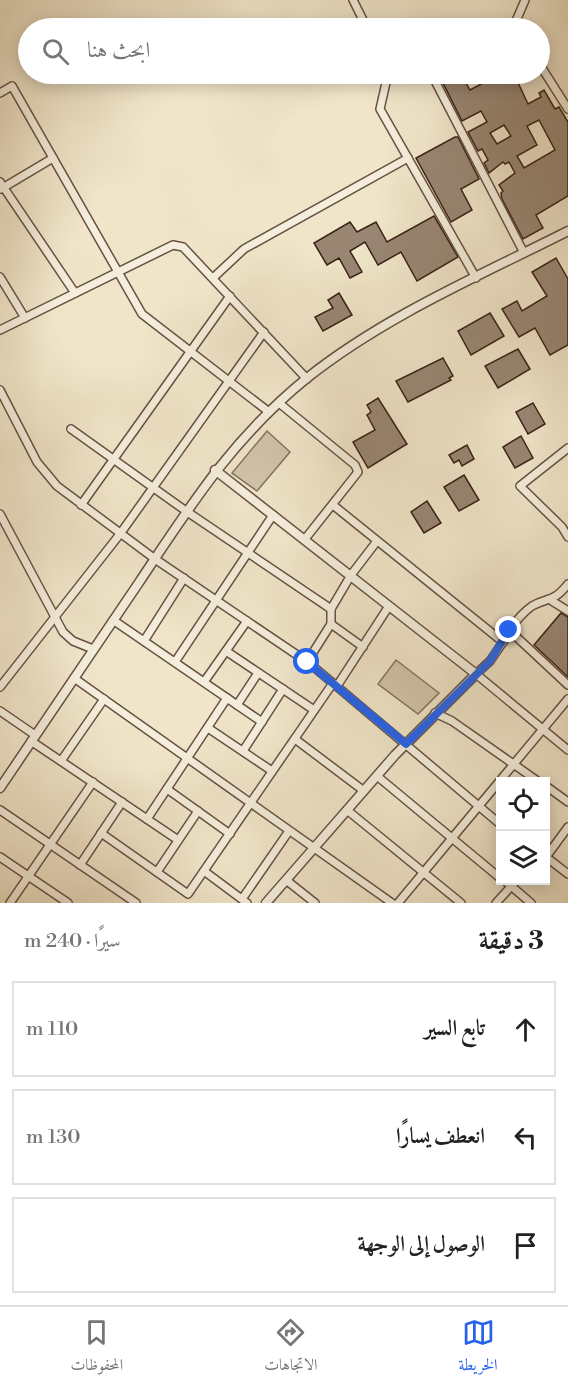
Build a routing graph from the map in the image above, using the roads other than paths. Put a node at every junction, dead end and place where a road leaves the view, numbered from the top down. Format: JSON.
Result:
{"nodes":[{"id":1,"x":353,"y":0,"type":"edge"},
{"id":2,"x":525,"y":0,"type":"edge"},
{"id":3,"x":362,"y":18,"type":"edge"},
{"id":4,"x":517,"y":18,"type":"edge"},
{"id":5,"x":550,"y":81,"type":"edge"},
{"id":6,"x":386,"y":84,"type":"edge"},
{"id":7,"x":437,"y":84,"type":"edge"},
{"id":8,"x":0,"y":93,"type":"edge"},
{"id":9,"x":568,"y":109,"type":"edge"},
{"id":10,"x":53,"y":158,"type":"junction"},
{"id":11,"x":408,"y":158,"type":"junction"},
{"id":12,"x":1,"y":187,"type":"edge"},
{"id":13,"x":568,"y":231,"type":"edge"},
{"id":14,"x":524,"y":253,"type":"junction"},
{"id":15,"x":119,"y":272,"type":"junction"},
{"id":16,"x":0,"y":277,"type":"edge"},
{"id":17,"x":213,"y":278,"type":"junction"},
{"id":18,"x":476,"y":278,"type":"junction"},
{"id":19,"x":75,"y":293,"type":"junction"},
{"id":20,"x":230,"y":296,"type":"junction"},
{"id":21,"x":25,"y":318,"type":"junction"},
{"id":22,"x":0,"y":330,"type":"edge"},
{"id":23,"x":264,"y":332,"type":"junction"},
{"id":24,"x":190,"y":351,"type":"junction"},
{"id":25,"x":307,"y":378,"type":"junction"},
{"id":26,"x":228,"y":381,"type":"junction"},
{"id":27,"x":0,"y":390,"type":"edge"},
{"id":28,"x":279,"y":403,"type":"junction"},
{"id":29,"x":269,"y":412,"type":"junction"},
{"id":30,"x":70,"y":429,"type":"dead end"},
{"id":31,"x":568,"y":448,"type":"edge"},
{"id":32,"x":112,"y":459,"type":"junction"},
{"id":33,"x":215,"y":470,"type":"junction"},
{"id":34,"x":152,"y":487,"type":"junction"},
{"id":35,"x":81,"y":505,"type":"junction"},
{"id":36,"x":333,"y":505,"type":"junction"},
{"id":37,"x":186,"y":511,"type":"junction"},
{"id":38,"x":0,"y":514,"type":"edge"},
{"id":39,"x":273,"y":515,"type":"junction"},
{"id":40,"x":120,"y":534,"type":"junction"},
{"id":41,"x":568,"y":537,"type":"edge"},
{"id":42,"x":305,"y":539,"type":"junction"},
{"id":43,"x":377,"y":540,"type":"junction"},
{"id":44,"x":249,"y":551,"type":"junction"},
{"id":45,"x":155,"y":559,"type":"junction"},
{"id":46,"x":351,"y":575,"type":"junction"},
{"id":47,"x":184,"y":578,"type":"junction"},
{"id":48,"x":568,"y":584,"type":"edge"},
{"id":49,"x":216,"y":600,"type":"junction"},
{"id":50,"x":552,"y":601,"type":"junction"},
{"id":51,"x":389,"y":606,"type":"junction"},
{"id":52,"x":331,"y":609,"type":"junction"},
{"id":53,"x":568,"y":611,"type":"edge"},
{"id":54,"x":56,"y":617,"type":"junction"},
{"id":55,"x":113,"y":620,"type":"junction"},
{"id":56,"x":247,"y":621,"type":"junction"},
{"id":57,"x":331,"y":624,"type":"junction"},
{"id":58,"x":509,"y":630,"type":"junction"},
{"id":59,"x":144,"y":641,"type":"junction"},
{"id":60,"x":503,"y":642,"type":"junction"},
{"id":61,"x":363,"y":647,"type":"junction"},
{"id":62,"x":93,"y":649,"type":"junction"},
{"id":63,"x":226,"y":651,"type":"junction"},
{"id":64,"x":307,"y":662,"type":"junction"},
{"id":65,"x":175,"y":663,"type":"junction"},
{"id":66,"x":258,"y":673,"type":"junction"},
{"id":67,"x":476,"y":674,"type":"junction"},
{"id":68,"x":74,"y":678,"type":"junction"},
{"id":69,"x":204,"y":682,"type":"junction"},
{"id":70,"x":335,"y":685,"type":"junction"},
{"id":71,"x":568,"y":685,"type":"edge"},
{"id":72,"x":0,"y":687,"type":"edge"},
{"id":73,"x":283,"y":689,"type":"junction"},
{"id":74,"x":227,"y":698,"type":"junction"},
{"id":75,"x":104,"y":699,"type":"junction"},
{"id":76,"x":568,"y":699,"type":"edge"},
{"id":77,"x":237,"y":705,"type":"junction"},
{"id":78,"x":314,"y":710,"type":"junction"},
{"id":79,"x":0,"y":711,"type":"edge"},
{"id":80,"x":435,"y":713,"type":"junction"},
{"id":81,"x":262,"y":722,"type":"junction"},
{"id":82,"x":208,"y":728,"type":"junction"},
{"id":83,"x":543,"y":729,"type":"junction"},
{"id":84,"x":33,"y":738,"type":"junction"},
{"id":85,"x":295,"y":739,"type":"junction"},
{"id":86,"x":406,"y":744,"type":"junction"},
{"id":87,"x":568,"y":750,"type":"edge"},
{"id":88,"x":243,"y":751,"type":"junction"},
{"id":89,"x":187,"y":758,"type":"junction"},
{"id":90,"x":61,"y":760,"type":"junction"},
{"id":91,"x":514,"y":764,"type":"junction"},
{"id":92,"x":273,"y":771,"type":"junction"},
{"id":93,"x":376,"y":776,"type":"junction"},
{"id":94,"x":532,"y":777,"type":"edge"},
{"id":95,"x":93,"y":782,"type":"junction"},
{"id":96,"x":0,"y":788,"type":"edge"},
{"id":97,"x":167,"y":789,"type":"junction"},
{"id":98,"x":550,"y":789,"type":"edge"},
{"id":99,"x":364,"y":791,"type":"junction"},
{"id":100,"x":122,"y":802,"type":"junction"},
{"id":101,"x":568,"y":802,"type":"edge"},
{"id":102,"x":250,"y":803,"type":"junction"},
{"id":103,"x":478,"y":807,"type":"junction"},
{"id":104,"x":0,"y":810,"type":"edge"},
{"id":105,"x":347,"y":810,"type":"junction"},
{"id":106,"x":198,"y":811,"type":"junction"},
{"id":107,"x":147,"y":819,"type":"junction"},
{"id":108,"x":496,"y":820,"type":"edge"},
{"id":109,"x":568,"y":827,"type":"edge"},
{"id":110,"x":289,"y":831,"type":"junction"},
{"id":111,"x":102,"y":833,"type":"junction"},
{"id":112,"x":230,"y":834,"type":"junction"},
{"id":113,"x":452,"y":838,"type":"junction"},
{"id":114,"x":178,"y":840,"type":"junction"},
{"id":115,"x":50,"y":845,"type":"junction"},
{"id":116,"x":314,"y":848,"type":"junction"},
{"id":117,"x":550,"y":852,"type":"edge"},
{"id":118,"x":0,"y":857,"type":"edge"},
{"id":119,"x":550,"y":860,"type":"edge"},
{"id":120,"x":80,"y":865,"type":"junction"},
{"id":121,"x":204,"y":871,"type":"junction"},
{"id":122,"x":157,"y":872,"type":"junction"},
{"id":123,"x":423,"y":872,"type":"junction"},
{"id":124,"x":496,"y":874,"type":"edge"},
{"id":125,"x":568,"y":874,"type":"edge"},
{"id":126,"x":29,"y":877,"type":"junction"},
{"id":127,"x":286,"y":880,"type":"junction"},
{"id":128,"x":513,"y":885,"type":"edge"},
{"id":129,"x":515,"y":885,"type":"edge"},
{"id":130,"x":245,"y":901,"type":"edge"},
{"id":131,"x":389,"y":902,"type":"edge"},
{"id":132,"x":10,"y":903,"type":"edge"},
{"id":133,"x":68,"y":903,"type":"edge"},
{"id":134,"x":136,"y":903,"type":"edge"},
{"id":135,"x":266,"y":903,"type":"edge"},
{"id":136,"x":315,"y":903,"type":"edge"},
{"id":137,"x":398,"y":903,"type":"edge"},
{"id":138,"x":461,"y":903,"type":"edge"},
{"id":139,"x":496,"y":903,"type":"edge"},
{"id":140,"x":531,"y":903,"type":"edge"}],
"edges":[{"from":1,"to":3,"type":"street"},
{"from":2,"to":4,"type":"street"},
{"from":5,"to":9,"type":"street"},
{"from":6,"to":11,"type":"street"},
{"from":7,"to":14,"type":"street"},
{"from":8,"to":10,"type":"street"},
{"from":10,"to":12,"type":"street"},
{"from":10,"to":15,"type":"street"},
{"from":11,"to":17,"type":"street"},
{"from":11,"to":18,"type":"street"},
{"from":12,"to":19,"type":"street"},
{"from":13,"to":14,"type":"street"},
{"from":14,"to":18,"type":"street"},
{"from":15,"to":17,"type":"street"},
{"from":15,"to":19,"type":"street"},
{"from":15,"to":24,"type":"street"},
{"from":16,"to":21,"type":"street"},
{"from":17,"to":20,"type":"street"},
{"from":18,"to":25,"type":"street"},
{"from":19,"to":21,"type":"street"},
{"from":20,"to":23,"type":"street"},
{"from":20,"to":24,"type":"street"},
{"from":21,"to":22,"type":"street"},
{"from":23,"to":25,"type":"street"},
{"from":23,"to":26,"type":"street"},
{"from":24,"to":26,"type":"street"},
{"from":24,"to":32,"type":"street"},
{"from":25,"to":28,"type":"street"},
{"from":26,"to":29,"type":"street"},
{"from":26,"to":34,"type":"street"},
{"from":27,"to":35,"type":"street"},
{"from":28,"to":29,"type":"street"},
{"from":28,"to":36,"type":"street"},
{"from":29,"to":33,"type":"street"},
{"from":30,"to":32,"type":"street"},
{"from":31,"to":41,"type":"street"},
{"from":32,"to":34,"type":"street"},
{"from":32,"to":35,"type":"street"},
{"from":33,"to":37,"type":"street"},
{"from":33,"to":39,"type":"street"},
{"from":34,"to":37,"type":"street"},
{"from":34,"to":40,"type":"street"},
{"from":35,"to":40,"type":"street"},
{"from":36,"to":42,"type":"street"},
{"from":36,"to":43,"type":"street"},
{"from":37,"to":44,"type":"street"},
{"from":37,"to":45,"type":"street"},
{"from":38,"to":54,"type":"street"},
{"from":39,"to":42,"type":"street"},
{"from":39,"to":44,"type":"street"},
{"from":40,"to":45,"type":"street"},
{"from":40,"to":54,"type":"street"},
{"from":42,"to":46,"type":"street"},
{"from":43,"to":46,"type":"street"},
{"from":43,"to":60,"type":"street"},
{"from":44,"to":49,"type":"street"},
{"from":44,"to":52,"type":"street"},
{"from":45,"to":47,"type":"street"},
{"from":45,"to":55,"type":"street"},
{"from":46,"to":51,"type":"street"},
{"from":46,"to":52,"type":"street"},
{"from":47,"to":49,"type":"street"},
{"from":47,"to":59,"type":"street"},
{"from":48,"to":50,"type":"street"},
{"from":49,"to":56,"type":"street"},
{"from":49,"to":65,"type":"street"},
{"from":50,"to":53,"type":"street"},
{"from":50,"to":58,"type":"street"},
{"from":51,"to":61,"type":"street"},
{"from":51,"to":67,"type":"street"},
{"from":52,"to":57,"type":"street"},
{"from":54,"to":62,"type":"street"},
{"from":54,"to":72,"type":"street"},
{"from":55,"to":59,"type":"street"},
{"from":55,"to":62,"type":"street"},
{"from":56,"to":63,"type":"street"},
{"from":56,"to":64,"type":"street"},
{"from":57,"to":61,"type":"street"},
{"from":57,"to":64,"type":"street"},
{"from":58,"to":60,"type":"street"},
{"from":58,"to":71,"type":"street"},
{"from":59,"to":65,"type":"street"},
{"from":60,"to":67,"type":"street"},
{"from":61,"to":70,"type":"street"},
{"from":62,"to":68,"type":"street"},
{"from":63,"to":66,"type":"street"},
{"from":63,"to":69,"type":"street"},
{"from":64,"to":70,"type":"street"},
{"from":65,"to":69,"type":"street"},
{"from":66,"to":73,"type":"street"},
{"from":66,"to":77,"type":"street"},
{"from":67,"to":80,"type":"street"},
{"from":67,"to":83,"type":"street"},
{"from":68,"to":75,"type":"street"},
{"from":68,"to":84,"type":"street"},
{"from":69,"to":74,"type":"street"},
{"from":70,"to":78,"type":"street"},
{"from":70,"to":86,"type":"street"},
{"from":73,"to":78,"type":"street"},
{"from":73,"to":81,"type":"street"},
{"from":74,"to":77,"type":"street"},
{"from":74,"to":82,"type":"street"},
{"from":75,"to":89,"type":"street"},
{"from":75,"to":90,"type":"street"},
{"from":76,"to":83,"type":"street"},
{"from":77,"to":81,"type":"street"},
{"from":78,"to":85,"type":"street"},
{"from":79,"to":84,"type":"street"},
{"from":80,"to":86,"type":"street"},
{"from":80,"to":91,"type":"street"},
{"from":81,"to":88,"type":"street"},
{"from":82,"to":88,"type":"street"},
{"from":82,"to":89,"type":"street"},
{"from":83,"to":87,"type":"street"},
{"from":83,"to":91,"type":"street"},
{"from":84,"to":90,"type":"street"},
{"from":84,"to":96,"type":"street"},
{"from":85,"to":92,"type":"street"},
{"from":85,"to":99,"type":"street"},
{"from":86,"to":93,"type":"street"},
{"from":86,"to":103,"type":"street"},
{"from":88,"to":92,"type":"street"},
{"from":89,"to":97,"type":"street"},
{"from":89,"to":102,"type":"street"},
{"from":90,"to":95,"type":"street"},
{"from":91,"to":94,"type":"street"},
{"from":91,"to":103,"type":"street"},
{"from":92,"to":102,"type":"street"},
{"from":93,"to":99,"type":"street"},
{"from":93,"to":113,"type":"street"},
{"from":95,"to":100,"type":"street"},
{"from":95,"to":115,"type":"street"},
{"from":97,"to":106,"type":"street"},
{"from":97,"to":107,"type":"street"},
{"from":98,"to":101,"type":"street"},
{"from":99,"to":105,"type":"street"},
{"from":100,"to":107,"type":"street"},
{"from":100,"to":111,"type":"street"},
{"from":102,"to":110,"type":"street"},
{"from":102,"to":112,"type":"street"},
{"from":103,"to":108,"type":"street"},
{"from":103,"to":113,"type":"street"},
{"from":104,"to":115,"type":"street"},
{"from":105,"to":116,"type":"street"},
{"from":105,"to":123,"type":"street"},
{"from":106,"to":112,"type":"street"},
{"from":106,"to":114,"type":"street"},
{"from":107,"to":114,"type":"street"},
{"from":109,"to":117,"type":"street"},
{"from":110,"to":116,"type":"street"},
{"from":110,"to":130,"type":"street"},
{"from":111,"to":120,"type":"street"},
{"from":111,"to":122,"type":"street"},
{"from":112,"to":121,"type":"street"},
{"from":113,"to":123,"type":"street"},
{"from":113,"to":124,"type":"street"},
{"from":114,"to":122,"type":"street"},
{"from":115,"to":120,"type":"street"},
{"from":115,"to":126,"type":"street"},
{"from":116,"to":127,"type":"street"},
{"from":116,"to":131,"type":"street"},
{"from":118,"to":126,"type":"street"},
{"from":119,"to":125,"type":"street"},
{"from":120,"to":134,"type":"street"},
{"from":121,"to":122,"type":"street"},
{"from":121,"to":130,"type":"street"},
{"from":123,"to":137,"type":"street"},
{"from":123,"to":138,"type":"street"},
{"from":126,"to":132,"type":"street"},
{"from":126,"to":133,"type":"street"},
{"from":127,"to":135,"type":"street"},
{"from":127,"to":136,"type":"street"},
{"from":128,"to":139,"type":"street"},
{"from":129,"to":140,"type":"street"}]}
